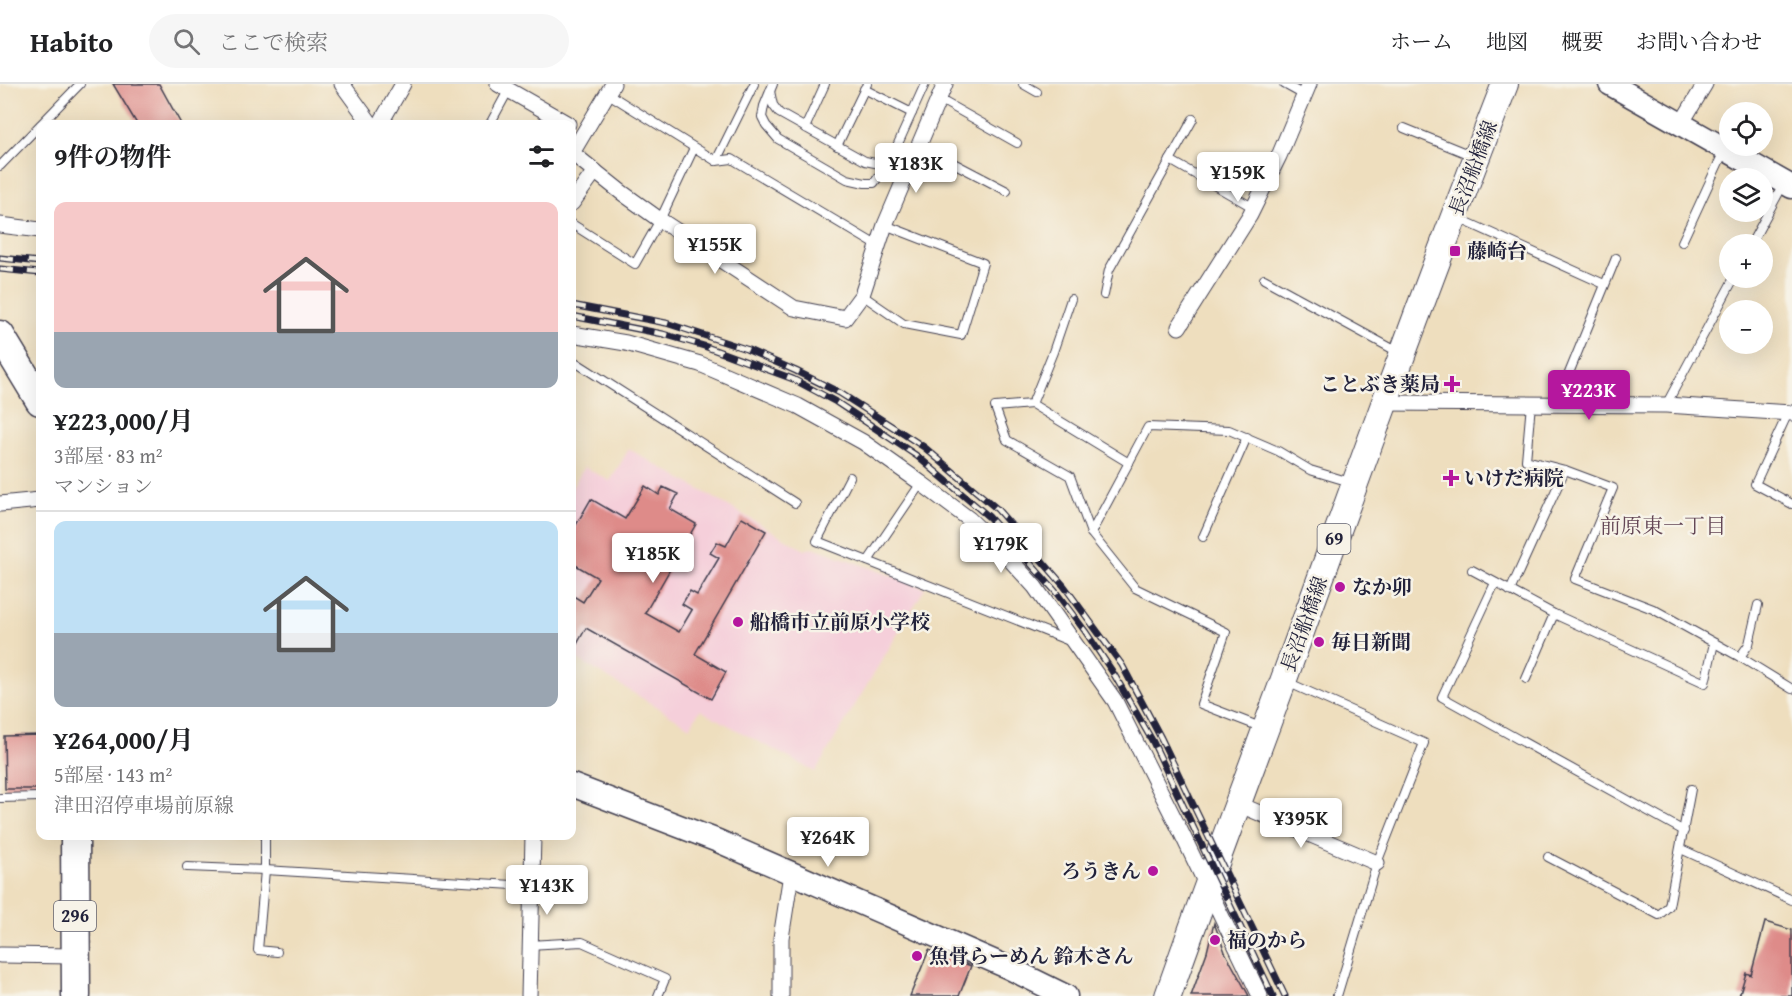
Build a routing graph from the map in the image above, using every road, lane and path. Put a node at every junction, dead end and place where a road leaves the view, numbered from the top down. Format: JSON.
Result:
{"nodes":[{"id":1,"x":80,"y":84,"type":"edge"},
{"id":2,"x":342,"y":84,"type":"edge"},
{"id":3,"x":403,"y":84,"type":"edge"},
{"id":4,"x":754,"y":84,"type":"edge"},
{"id":5,"x":825,"y":84,"type":"edge"},
{"id":6,"x":914,"y":84,"type":"edge"},
{"id":7,"x":945,"y":84,"type":"edge"},
{"id":8,"x":1023,"y":84,"type":"edge"},
{"id":9,"x":1284,"y":84,"type":"edge"},
{"id":10,"x":1505,"y":84,"type":"edge"},
{"id":11,"x":1610,"y":84,"type":"edge"},
{"id":12,"x":1705,"y":84,"type":"edge"},
{"id":13,"x":506,"y":86,"type":"edge"},
{"id":14,"x":924,"y":86,"type":"edge"},
{"id":15,"x":771,"y":87,"type":"edge"},
{"id":16,"x":866,"y":87,"type":"edge"},
{"id":17,"x":610,"y":88,"type":"edge"},
{"id":18,"x":1306,"y":90,"type":"edge"},
{"id":19,"x":1037,"y":92,"type":"dead end"},
{"id":20,"x":939,"y":99,"type":"junction"},
{"id":21,"x":912,"y":113,"type":"junction"},
{"id":22,"x":1192,"y":119,"type":"dead end"},
{"id":23,"x":46,"y":120,"type":"edge"},
{"id":24,"x":368,"y":120,"type":"edge"},
{"id":25,"x":382,"y":120,"type":"edge"},
{"id":26,"x":492,"y":120,"type":"edge"},
{"id":27,"x":561,"y":120,"type":"edge"},
{"id":28,"x":1681,"y":124,"type":"junction"},
{"id":29,"x":805,"y":128,"type":"junction"},
{"id":30,"x":1404,"y":128,"type":"dead end"},
{"id":31,"x":36,"y":130,"type":"edge"},
{"id":32,"x":577,"y":130,"type":"edge"},
{"id":33,"x":1017,"y":143,"type":"dead end"},
{"id":34,"x":919,"y":145,"type":"junction"},
{"id":35,"x":1719,"y":145,"type":"edge"},
{"id":36,"x":837,"y":146,"type":"junction"},
{"id":37,"x":694,"y":148,"type":"junction"},
{"id":38,"x":576,"y":156,"type":"edge"},
{"id":39,"x":1721,"y":156,"type":"edge"},
{"id":40,"x":1739,"y":156,"type":"edge"},
{"id":41,"x":892,"y":157,"type":"junction"},
{"id":42,"x":1476,"y":157,"type":"junction"},
{"id":43,"x":1170,"y":160,"type":"junction"},
{"id":44,"x":716,"y":161,"type":"junction"},
{"id":45,"x":0,"y":166,"type":"edge"},
{"id":46,"x":595,"y":171,"type":"junction"},
{"id":47,"x":1788,"y":184,"type":"edge"},
{"id":48,"x":1007,"y":190,"type":"dead end"},
{"id":49,"x":576,"y":197,"type":"edge"},
{"id":50,"x":1254,"y":208,"type":"junction"},
{"id":51,"x":1455,"y":216,"type":"junction"},
{"id":52,"x":660,"y":220,"type":"junction"},
{"id":53,"x":0,"y":225,"type":"edge"},
{"id":54,"x":885,"y":225,"type":"junction"},
{"id":55,"x":576,"y":227,"type":"edge"},
{"id":56,"x":36,"y":230,"type":"edge"},
{"id":57,"x":1757,"y":234,"type":"edge"},
{"id":58,"x":1682,"y":242,"type":"dead end"},
{"id":59,"x":878,"y":246,"type":"junction"},
{"id":60,"x":1616,"y":258,"type":"dead end"},
{"id":61,"x":1264,"y":279,"type":"dead end"},
{"id":62,"x":1604,"y":284,"type":"junction"},
{"id":63,"x":1729,"y":288,"type":"edge"},
{"id":64,"x":1104,"y":294,"type":"dead end"},
{"id":65,"x":862,"y":295,"type":"junction"},
{"id":66,"x":1071,"y":299,"type":"dead end"},
{"id":67,"x":1179,"y":327,"type":"dead end"},
{"id":68,"x":0,"y":335,"type":"edge"},
{"id":69,"x":576,"y":335,"type":"edge"},
{"id":70,"x":1402,"y":355,"type":"junction"},
{"id":71,"x":576,"y":363,"type":"edge"},
{"id":72,"x":36,"y":394,"type":"edge"},
{"id":73,"x":1385,"y":403,"type":"junction"},
{"id":74,"x":1032,"y":404,"type":"junction"},
{"id":75,"x":1531,"y":404,"type":"junction"},
{"id":76,"x":1556,"y":405,"type":"junction"},
{"id":77,"x":1666,"y":405,"type":"junction"},
{"id":78,"x":1790,"y":413,"type":"edge"},
{"id":79,"x":1247,"y":437,"type":"junction"},
{"id":80,"x":1129,"y":464,"type":"junction"},
{"id":81,"x":1565,"y":470,"type":"junction"},
{"id":82,"x":850,"y":477,"type":"dead end"},
{"id":83,"x":921,"y":483,"type":"junction"},
{"id":84,"x":1354,"y":483,"type":"junction"},
{"id":85,"x":36,"y":500,"type":"edge"},
{"id":86,"x":795,"y":503,"type":"dead end"},
{"id":87,"x":0,"y":504,"type":"edge"},
{"id":88,"x":1792,"y":504,"type":"edge"},
{"id":89,"x":1090,"y":533,"type":"junction"},
{"id":90,"x":1203,"y":537,"type":"dead end"},
{"id":91,"x":868,"y":561,"type":"junction"},
{"id":92,"x":1472,"y":570,"type":"dead end"},
{"id":93,"x":1495,"y":583,"type":"junction"},
{"id":94,"x":1510,"y":591,"type":"junction"},
{"id":95,"x":1758,"y":605,"type":"dead end"},
{"id":96,"x":1554,"y":614,"type":"junction"},
{"id":97,"x":1714,"y":643,"type":"junction"},
{"id":98,"x":1076,"y":644,"type":"junction"},
{"id":99,"x":1740,"y":657,"type":"junction"},
{"id":100,"x":1526,"y":679,"type":"dead end"},
{"id":101,"x":1283,"y":681,"type":"junction"},
{"id":102,"x":1792,"y":689,"type":"edge"},
{"id":103,"x":1265,"y":729,"type":"junction"},
{"id":104,"x":576,"y":787,"type":"edge"},
{"id":105,"x":1692,"y":789,"type":"dead end"},
{"id":106,"x":36,"y":797,"type":"edge"},
{"id":107,"x":0,"y":798,"type":"edge"},
{"id":108,"x":1238,"y":804,"type":"junction"},
{"id":109,"x":1684,"y":831,"type":"junction"},
{"id":110,"x":75,"y":840,"type":"edge"},
{"id":111,"x":266,"y":840,"type":"edge"},
{"id":112,"x":532,"y":840,"type":"edge"},
{"id":113,"x":1681,"y":849,"type":"junction"},
{"id":114,"x":1548,"y":857,"type":"dead end"},
{"id":115,"x":1377,"y":863,"type":"junction"},
{"id":116,"x":187,"y":867,"type":"dead end"},
{"id":117,"x":265,"y":870,"type":"junction"},
{"id":118,"x":791,"y":874,"type":"junction"},
{"id":119,"x":1206,"y":885,"type":"junction"},
{"id":120,"x":531,"y":886,"type":"junction"},
{"id":121,"x":1792,"y":900,"type":"edge"},
{"id":122,"x":529,"y":945,"type":"junction"},
{"id":123,"x":277,"y":952,"type":"dead end"},
{"id":124,"x":0,"y":955,"type":"edge"},
{"id":125,"x":75,"y":956,"type":"junction"},
{"id":126,"x":76,"y":996,"type":"edge"},
{"id":127,"x":529,"y":996,"type":"edge"},
{"id":128,"x":658,"y":996,"type":"edge"},
{"id":129,"x":781,"y":996,"type":"edge"},
{"id":130,"x":1066,"y":996,"type":"edge"},
{"id":131,"x":1168,"y":996,"type":"edge"},
{"id":132,"x":1260,"y":996,"type":"edge"},
{"id":133,"x":1337,"y":996,"type":"edge"}],
"edges":[{"from":1,"to":23,"type":"lane"},
{"from":2,"to":24,"type":"street"},
{"from":3,"to":25,"type":"street"},
{"from":4,"to":44,"type":"lane"},
{"from":5,"to":29,"type":"lane"},
{"from":6,"to":14,"type":"lane"},
{"from":7,"to":20,"type":"street"},
{"from":8,"to":19,"type":"lane"},
{"from":9,"to":18,"type":"lane"},
{"from":10,"to":42,"type":"main road","name":"長沼船橋線","number":"69"},
{"from":11,"to":28,"type":"main road"},
{"from":12,"to":28,"type":"street"},
{"from":13,"to":26,"type":"lane"},
{"from":13,"to":27,"type":"street"},
{"from":14,"to":21,"type":"lane"},
{"from":15,"to":29,"type":"lane"},
{"from":15,"to":41,"type":"lane"},
{"from":16,"to":21,"type":"lane"},
{"from":16,"to":36,"type":"lane"},
{"from":17,"to":32,"type":"street"},
{"from":17,"to":37,"type":"lane"},
{"from":18,"to":50,"type":"street"},
{"from":20,"to":33,"type":"lane"},
{"from":20,"to":34,"type":"street"},
{"from":21,"to":41,"type":"lane"},
{"from":22,"to":43,"type":"lane"},
{"from":28,"to":35,"type":"main road"},
{"from":29,"to":36,"type":"lane"},
{"from":30,"to":42,"type":"lane"},
{"from":31,"to":45,"type":"lane"},
{"from":34,"to":48,"type":"lane"},
{"from":34,"to":54,"type":"street"},
{"from":36,"to":41,"type":"lane"},
{"from":37,"to":44,"type":"lane"},
{"from":37,"to":52,"type":"lane"},
{"from":38,"to":46,"type":"street"},
{"from":39,"to":58,"type":"lane"},
{"from":40,"to":47,"type":"main road"},
{"from":42,"to":51,"type":"main road","name":"長沼船橋線","number":"69"},
{"from":43,"to":50,"type":"lane"},
{"from":43,"to":64,"type":"lane"},
{"from":44,"to":59,"type":"lane"},
{"from":46,"to":49,"type":"street"},
{"from":46,"to":52,"type":"street"},
{"from":47,"to":57,"type":"lane"},
{"from":50,"to":67,"type":"street"},
{"from":51,"to":62,"type":"lane"},
{"from":51,"to":70,"type":"main road","name":"長沼船橋線","number":"69"},
{"from":52,"to":55,"type":"lane"},
{"from":52,"to":65,"type":"street"},
{"from":53,"to":56,"type":"street"},
{"from":54,"to":59,"type":"street"},
{"from":54,"to":65,"type":"lane"},
{"from":59,"to":65,"type":"street"},
{"from":60,"to":62,"type":"lane"},
{"from":61,"to":70,"type":"lane"},
{"from":62,"to":76,"type":"lane"},
{"from":63,"to":77,"type":"lane"},
{"from":66,"to":74,"type":"lane"},
{"from":68,"to":72,"type":"highway"},
{"from":69,"to":83,"type":"street"},
{"from":70,"to":73,"type":"main road","name":"長沼船橋線","number":"69"},
{"from":71,"to":86,"type":"lane"},
{"from":73,"to":75,"type":"street"},
{"from":73,"to":84,"type":"main road","name":"長沼船橋線","number":"69"},
{"from":74,"to":80,"type":"lane"},
{"from":74,"to":89,"type":"lane"},
{"from":75,"to":76,"type":"street"},
{"from":75,"to":81,"type":"lane"},
{"from":76,"to":77,"type":"street"},
{"from":77,"to":78,"type":"street"},
{"from":78,"to":88,"type":"lane"},
{"from":79,"to":80,"type":"lane"},
{"from":79,"to":84,"type":"lane"},
{"from":79,"to":90,"type":"lane"},
{"from":80,"to":89,"type":"lane"},
{"from":81,"to":94,"type":"lane"},
{"from":81,"to":97,"type":"lane"},
{"from":82,"to":91,"type":"lane"},
{"from":83,"to":91,"type":"lane"},
{"from":83,"to":98,"type":"street"},
{"from":84,"to":101,"type":"main road","name":"長沼船橋線","number":"69"},
{"from":85,"to":87,"type":"street"},
{"from":89,"to":103,"type":"lane"},
{"from":91,"to":98,"type":"lane"},
{"from":92,"to":93,"type":"lane"},
{"from":93,"to":94,"type":"lane"},
{"from":93,"to":109,"type":"lane"},
{"from":94,"to":96,"type":"lane"},
{"from":95,"to":99,"type":"lane"},
{"from":96,"to":97,"type":"lane"},
{"from":96,"to":100,"type":"lane"},
{"from":97,"to":99,"type":"lane"},
{"from":98,"to":119,"type":"street"},
{"from":99,"to":102,"type":"lane"},
{"from":101,"to":103,"type":"main road","name":"長沼船橋線","number":"69"},
{"from":101,"to":115,"type":"lane"},
{"from":103,"to":108,"type":"main road","name":"長沼船橋線","number":"69"},
{"from":104,"to":118,"type":"main road"},
{"from":105,"to":109,"type":"lane"},
{"from":106,"to":107,"type":"lane"},
{"from":108,"to":115,"type":"street"},
{"from":108,"to":119,"type":"main road","name":"長沼船橋線","number":"69"},
{"from":109,"to":113,"type":"lane"},
{"from":110,"to":125,"type":"highway","number":"296"},
{"from":111,"to":117,"type":"lane"},
{"from":112,"to":120,"type":"street"},
{"from":113,"to":114,"type":"lane"},
{"from":113,"to":121,"type":"lane"},
{"from":115,"to":133,"type":"lane"},
{"from":116,"to":117,"type":"lane"},
{"from":117,"to":120,"type":"lane"},
{"from":117,"to":123,"type":"lane"},
{"from":118,"to":129,"type":"street"},
{"from":118,"to":130,"type":"main road"},
{"from":119,"to":131,"type":"main road","name":"長沼船橋線","number":"69"},
{"from":119,"to":132,"type":"street"},
{"from":120,"to":122,"type":"street"},
{"from":122,"to":127,"type":"street"},
{"from":122,"to":128,"type":"lane"},
{"from":124,"to":125,"type":"street"},
{"from":125,"to":126,"type":"highway","number":"296"}]}
